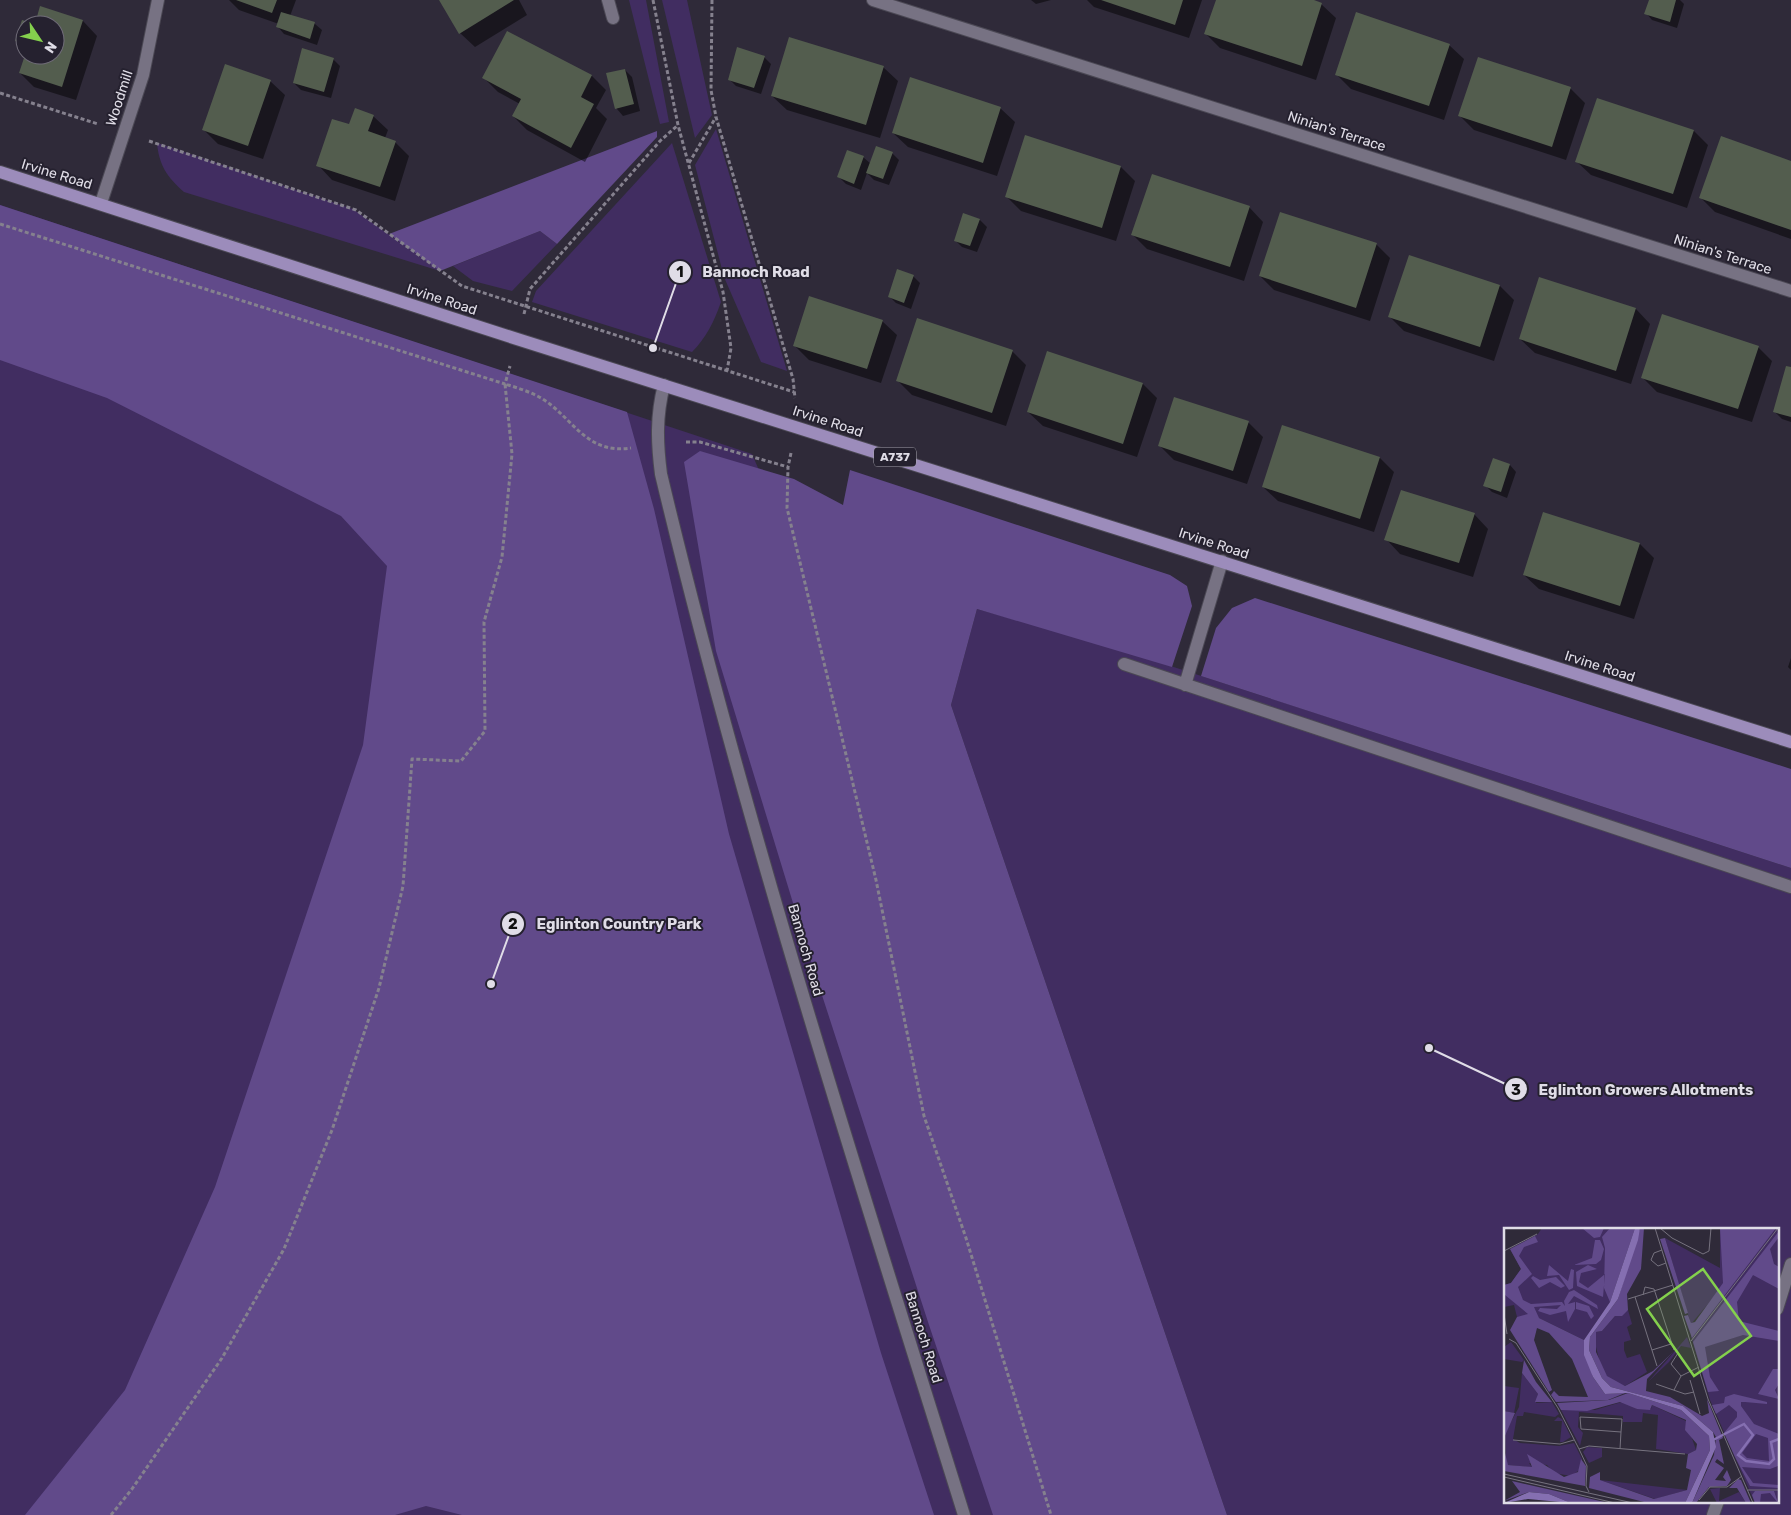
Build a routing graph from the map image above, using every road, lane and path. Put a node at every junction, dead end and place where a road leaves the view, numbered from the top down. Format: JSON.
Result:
{"nodes":[{"id":1,"x":158,"y":0,"type":"edge"},
{"id":2,"x":608,"y":0,"type":"edge"},
{"id":3,"x":653,"y":0,"type":"edge"},
{"id":4,"x":712,"y":0,"type":"edge"},
{"id":5,"x":873,"y":0,"type":"edge"},
{"id":6,"x":613,"y":18,"type":"dead end"},
{"id":7,"x":0,"y":93,"type":"edge"},
{"id":8,"x":716,"y":117,"type":"junction"},
{"id":9,"x":124,"y":133,"type":"junction"},
{"id":10,"x":689,"y":163,"type":"junction"},
{"id":11,"x":0,"y":172,"type":"edge"},
{"id":12,"x":101,"y":203,"type":"junction"},
{"id":13,"x":1791,"y":291,"type":"edge"},
{"id":14,"x":727,"y":369,"type":"junction"},
{"id":15,"x":505,"y":384,"type":"dead end"},
{"id":16,"x":664,"y":386,"type":"junction"},
{"id":17,"x":794,"y":392,"type":"junction"},
{"id":18,"x":722,"y":403,"type":"junction"},
{"id":19,"x":797,"y":426,"type":"junction"},
{"id":20,"x":1222,"y":561,"type":"junction"},
{"id":21,"x":1124,"y":664,"type":"dead end"},
{"id":22,"x":1185,"y":684,"type":"junction"},
{"id":23,"x":1791,"y":742,"type":"edge"},
{"id":24,"x":1791,"y":887,"type":"edge"},
{"id":25,"x":1791,"y":1264,"type":"edge"},
{"id":26,"x":1778,"y":1306,"type":"edge"},
{"id":27,"x":1718,"y":1502,"type":"edge"},
{"id":28,"x":111,"y":1515,"type":"edge"},
{"id":29,"x":964,"y":1515,"type":"edge"},
{"id":30,"x":1051,"y":1515,"type":"edge"},
{"id":31,"x":1713,"y":1515,"type":"edge"}],
"edges":[{"from":1,"to":9,"type":"street","name":"Woodmill"},
{"from":2,"to":6,"type":"street"},
{"from":3,"to":10,"type":"path"},
{"from":4,"to":8,"type":"path"},
{"from":5,"to":13,"type":"street","name":"Ninian's Terrace"},
{"from":7,"to":9,"type":"path"},
{"from":8,"to":10,"type":"path"},
{"from":8,"to":17,"type":"path"},
{"from":9,"to":12,"type":"street","name":"Woodmill"},
{"from":9,"to":14,"type":"path"},
{"from":10,"to":14,"type":"path"},
{"from":11,"to":12,"type":"main road","name":"Irvine Road","number":"A737"},
{"from":12,"to":16,"type":"main road","name":"Irvine Road","number":"A737"},
{"from":14,"to":17,"type":"path"},
{"from":14,"to":18,"type":"path"},
{"from":15,"to":28,"type":"path"},
{"from":16,"to":18,"type":"main road","name":"Irvine Road","number":"A737"},
{"from":16,"to":29,"type":"street","name":"Bannoch Road"},
{"from":17,"to":19,"type":"path"},
{"from":18,"to":19,"type":"main road","name":"Irvine Road","number":"A737"},
{"from":19,"to":20,"type":"main road","name":"Irvine Road","number":"A737"},
{"from":19,"to":30,"type":"path"},
{"from":20,"to":22,"type":"street"},
{"from":20,"to":23,"type":"main road","name":"Irvine Road","number":"A737"},
{"from":21,"to":22,"type":"street"},
{"from":22,"to":24,"type":"street"},
{"from":25,"to":26,"type":"street"},
{"from":27,"to":31,"type":"street"}]}
